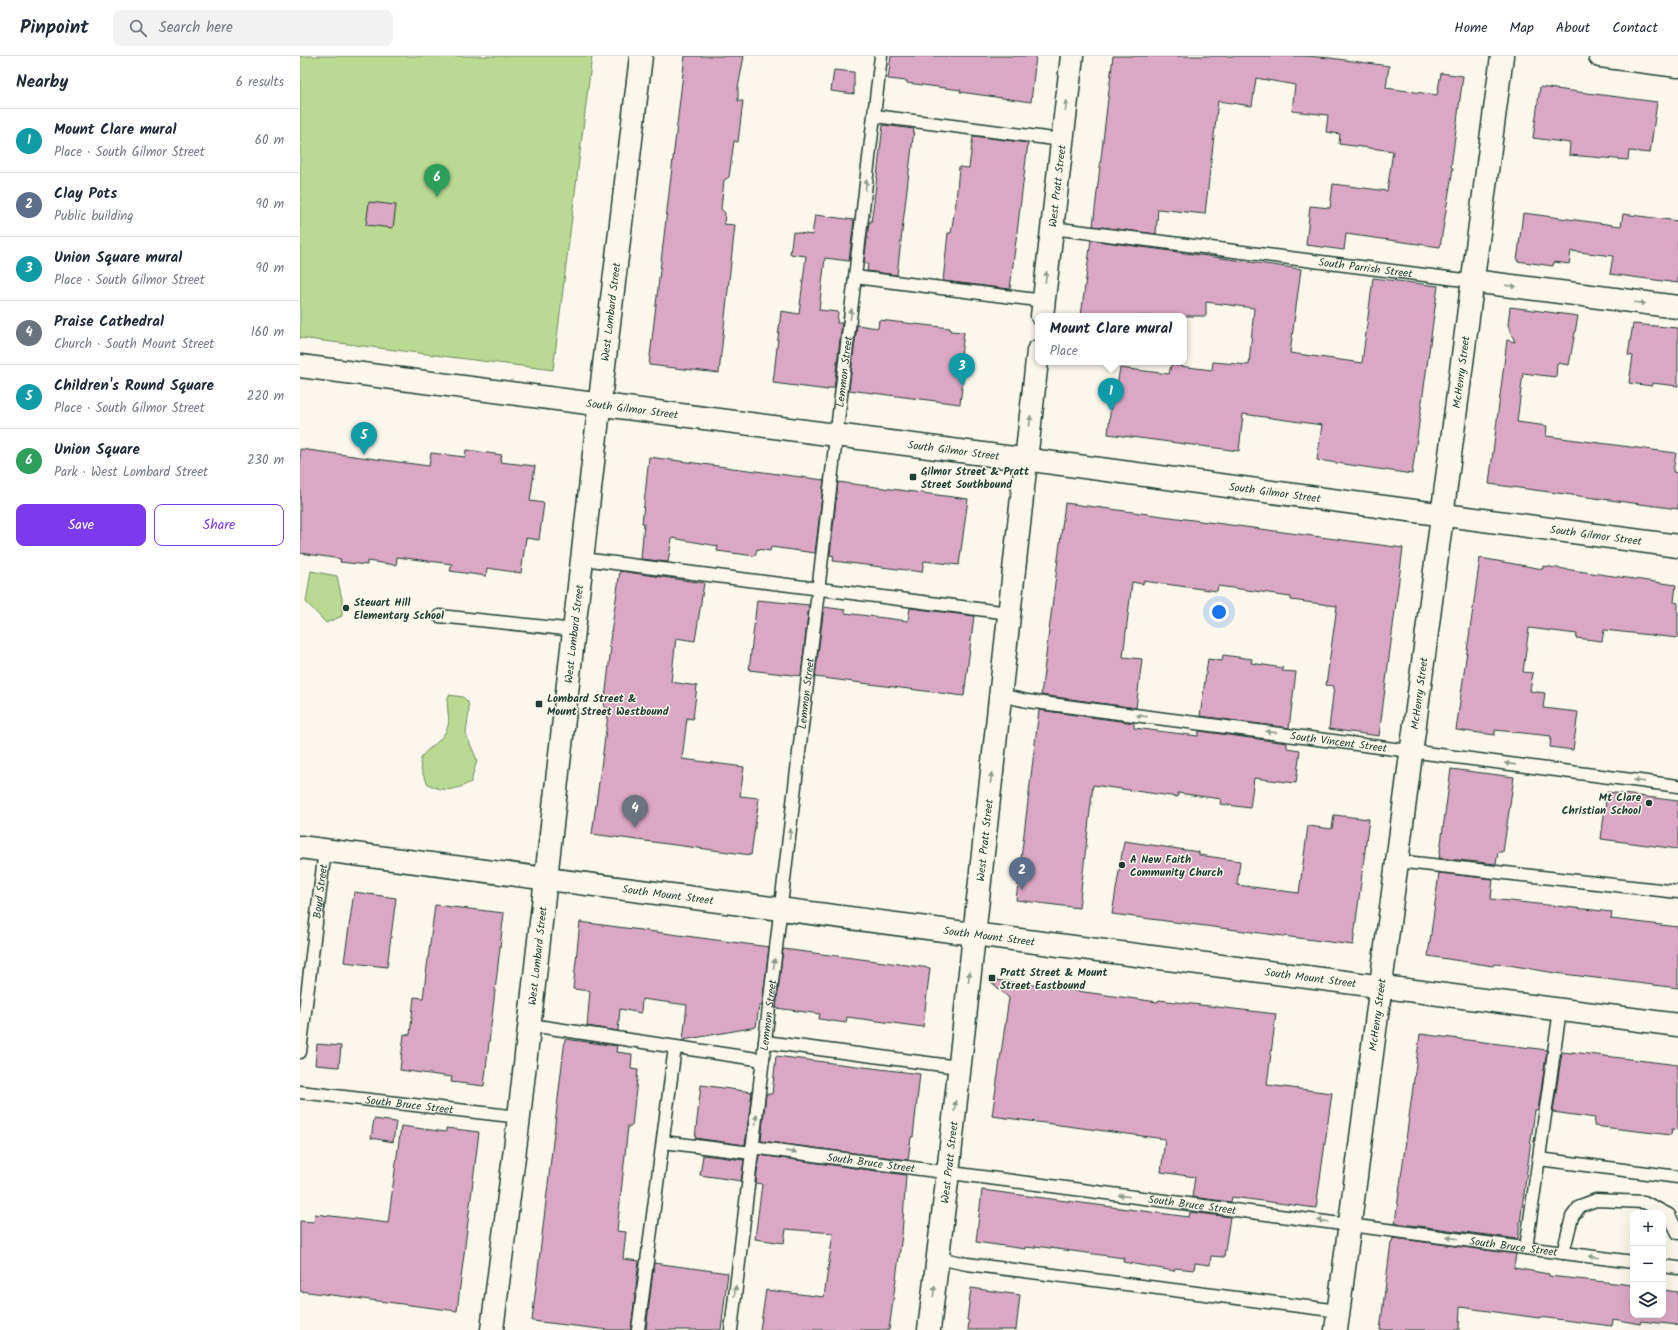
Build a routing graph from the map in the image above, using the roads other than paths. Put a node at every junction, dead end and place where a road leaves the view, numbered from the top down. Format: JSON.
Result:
{"nodes":[{"id":1,"x":641,"y":56,"type":"edge"},
{"id":2,"x":881,"y":56,"type":"edge"},
{"id":3,"x":1072,"y":56,"type":"edge"},
{"id":4,"x":1502,"y":56,"type":"edge"},
{"id":5,"x":1600,"y":56,"type":"edge"},
{"id":6,"x":1678,"y":66,"type":"edge"},
{"id":7,"x":875,"y":116,"type":"junction"},
{"id":8,"x":1062,"y":140,"type":"junction"},
{"id":9,"x":1052,"y":228,"type":"junction"},
{"id":10,"x":855,"y":277,"type":"junction"},
{"id":11,"x":1472,"y":281,"type":"junction"},
{"id":12,"x":1043,"y":308,"type":"edge"},
{"id":13,"x":1678,"y":308,"type":"edge"},
{"id":14,"x":1036,"y":365,"type":"edge"},
{"id":15,"x":300,"y":366,"type":"edge"},
{"id":16,"x":600,"y":406,"type":"junction"},
{"id":17,"x":837,"y":436,"type":"junction"},
{"id":18,"x":1026,"y":459,"type":"junction"},
{"id":19,"x":1442,"y":515,"type":"junction"},
{"id":20,"x":1678,"y":546,"type":"edge"},
{"id":21,"x":583,"y":560,"type":"junction"},
{"id":22,"x":819,"y":589,"type":"junction"},
{"id":23,"x":1009,"y":613,"type":"junction"},
{"id":24,"x":439,"y":616,"type":"dead end"},
{"id":25,"x":575,"y":630,"type":"junction"},
{"id":26,"x":1000,"y":695,"type":"junction"},
{"id":27,"x":1411,"y":751,"type":"junction"},
{"id":28,"x":1678,"y":786,"type":"edge"},
{"id":29,"x":300,"y":846,"type":"edge"},
{"id":30,"x":325,"y":850,"type":"junction"},
{"id":31,"x":1396,"y":860,"type":"junction"},
{"id":32,"x":546,"y":878,"type":"junction"},
{"id":33,"x":1678,"y":892,"type":"edge"},
{"id":34,"x":781,"y":908,"type":"junction"},
{"id":35,"x":973,"y":933,"type":"junction"},
{"id":36,"x":1380,"y":986,"type":"junction"},
{"id":37,"x":1560,"y":1010,"type":"junction"},
{"id":38,"x":530,"y":1025,"type":"junction"},
{"id":39,"x":1678,"y":1025,"type":"edge"},
{"id":40,"x":765,"y":1042,"type":"junction"},
{"id":41,"x":675,"y":1047,"type":"junction"},
{"id":42,"x":300,"y":1052,"type":"edge"},
{"id":43,"x":763,"y":1060,"type":"junction"},
{"id":44,"x":958,"y":1066,"type":"junction"},
{"id":45,"x":300,"y":1092,"type":"edge"},
{"id":46,"x":519,"y":1117,"type":"junction"},
{"id":47,"x":663,"y":1142,"type":"junction"},
{"id":48,"x":752,"y":1150,"type":"junction"},
{"id":49,"x":1539,"y":1159,"type":"junction"},
{"id":50,"x":948,"y":1173,"type":"junction"},
{"id":51,"x":1678,"y":1177,"type":"edge"},
{"id":52,"x":1349,"y":1225,"type":"junction"},
{"id":53,"x":1678,"y":1233,"type":"edge"},
{"id":54,"x":1526,"y":1248,"type":"junction"},
{"id":55,"x":1563,"y":1253,"type":"junction"},
{"id":56,"x":938,"y":1258,"type":"junction"},
{"id":57,"x":1630,"y":1262,"type":"edge"},
{"id":58,"x":1666,"y":1266,"type":"edge"},
{"id":59,"x":1678,"y":1268,"type":"edge"},
{"id":60,"x":1337,"y":1320,"type":"edge"},
{"id":61,"x":492,"y":1330,"type":"edge"},
{"id":62,"x":638,"y":1330,"type":"edge"},
{"id":63,"x":731,"y":1330,"type":"edge"},
{"id":64,"x":929,"y":1330,"type":"edge"}],
"edges":[{"from":1,"to":16,"type":"street","name":"West Lombard Street"},
{"from":2,"to":7,"type":"lane","name":"Lemmon Street"},
{"from":8,"to":3,"type":"street","name":"West Pratt Street","one_way":true},
{"from":4,"to":11,"type":"street","name":"McHenry Street"},
{"from":5,"to":6,"type":"street"},
{"from":7,"to":8,"type":"lane"},
{"from":10,"to":7,"type":"lane","name":"Lemmon Street","one_way":true},
{"from":8,"to":9,"type":"street","name":"West Pratt Street"},
{"from":9,"to":11,"type":"lane","name":"South Parrish Street"},
{"from":12,"to":9,"type":"street","name":"West Pratt Street","one_way":true},
{"from":10,"to":12,"type":"lane"},
{"from":17,"to":10,"type":"lane","name":"Lemmon Street","one_way":true},
{"from":11,"to":13,"type":"street","name":"South Parrish Street","one_way":true},
{"from":11,"to":19,"type":"street","name":"McHenry Street"},
{"from":18,"to":14,"type":"street","name":"West Pratt Street","one_way":true},
{"from":15,"to":16,"type":"street","name":"South Gilmor Street"},
{"from":16,"to":17,"type":"street","name":"South Gilmor Street"},
{"from":16,"to":21,"type":"street","name":"West Lombard Street"},
{"from":17,"to":18,"type":"street","name":"South Gilmor Street"},
{"from":17,"to":22,"type":"lane","name":"Lemmon Street"},
{"from":18,"to":19,"type":"street","name":"South Gilmor Street"},
{"from":18,"to":23,"type":"street","name":"West Pratt Street"},
{"from":19,"to":20,"type":"street","name":"South Gilmor Street"},
{"from":19,"to":27,"type":"street","name":"McHenry Street"},
{"from":21,"to":22,"type":"lane"},
{"from":21,"to":25,"type":"street","name":"West Lombard Street"},
{"from":22,"to":23,"type":"lane"},
{"from":34,"to":22,"type":"lane","name":"Lemmon Street","one_way":true},
{"from":23,"to":26,"type":"street","name":"West Pratt Street"},
{"from":24,"to":25,"type":"lane"},
{"from":25,"to":32,"type":"street","name":"West Lombard Street"},
{"from":27,"to":26,"type":"lane","name":"South Vincent Street","one_way":true},
{"from":35,"to":26,"type":"street","name":"West Pratt Street","one_way":true},
{"from":28,"to":27,"type":"lane","name":"South Vincent Street","one_way":true},
{"from":27,"to":31,"type":"street","name":"McHenry Street"},
{"from":29,"to":30,"type":"street","name":"South Mount Street"},
{"from":30,"to":32,"type":"street","name":"South Mount Street"},
{"from":30,"to":42,"type":"lane","name":"Boyd Street"},
{"from":31,"to":33,"type":"lane"},
{"from":31,"to":36,"type":"street","name":"McHenry Street"},
{"from":32,"to":34,"type":"street","name":"South Mount Street"},
{"from":32,"to":38,"type":"street","name":"West Lombard Street"},
{"from":34,"to":35,"type":"street","name":"South Mount Street"},
{"from":40,"to":34,"type":"lane","name":"Lemmon Street","one_way":true},
{"from":35,"to":36,"type":"street","name":"South Mount Street"},
{"from":44,"to":35,"type":"street","name":"West Pratt Street","one_way":true},
{"from":36,"to":37,"type":"street","name":"South Mount Street"},
{"from":36,"to":52,"type":"street","name":"McHenry Street"},
{"from":37,"to":39,"type":"street","name":"South Mount Street"},
{"from":37,"to":49,"type":"lane"},
{"from":38,"to":41,"type":"lane"},
{"from":38,"to":46,"type":"street","name":"West Lombard Street"},
{"from":40,"to":43,"type":"lane","name":"Lemmon Street"},
{"from":40,"to":44,"type":"lane"},
{"from":41,"to":43,"type":"lane"},
{"from":41,"to":47,"type":"lane"},
{"from":48,"to":43,"type":"lane","name":"Lemmon Street","one_way":true},
{"from":50,"to":44,"type":"street","name":"West Pratt Street","one_way":true},
{"from":45,"to":46,"type":"lane","name":"South Bruce Street"},
{"from":46,"to":61,"type":"street","name":"West Lombard Street"},
{"from":47,"to":48,"type":"lane","name":"South Bruce Street"},
{"from":47,"to":62,"type":"lane"},
{"from":48,"to":50,"type":"lane","name":"South Bruce Street","one_way":true},
{"from":63,"to":48,"type":"lane","name":"Lemmon Street","one_way":true},
{"from":49,"to":51,"type":"lane"},
{"from":49,"to":54,"type":"lane"},
{"from":52,"to":50,"type":"lane","name":"South Bruce Street","one_way":true},
{"from":50,"to":56,"type":"street","name":"West Pratt Street"},
{"from":54,"to":52,"type":"lane","name":"South Bruce Street","one_way":true},
{"from":52,"to":60,"type":"street","name":"McHenry Street"},
{"from":53,"to":55,"type":"lane"},
{"from":54,"to":55,"type":"lane","name":"South Bruce Street"},
{"from":57,"to":55,"type":"lane","name":"South Bruce Street","one_way":true},
{"from":56,"to":60,"type":"lane"},
{"from":64,"to":56,"type":"street","name":"West Pratt Street","one_way":true},
{"from":58,"to":59,"type":"lane"}]}
